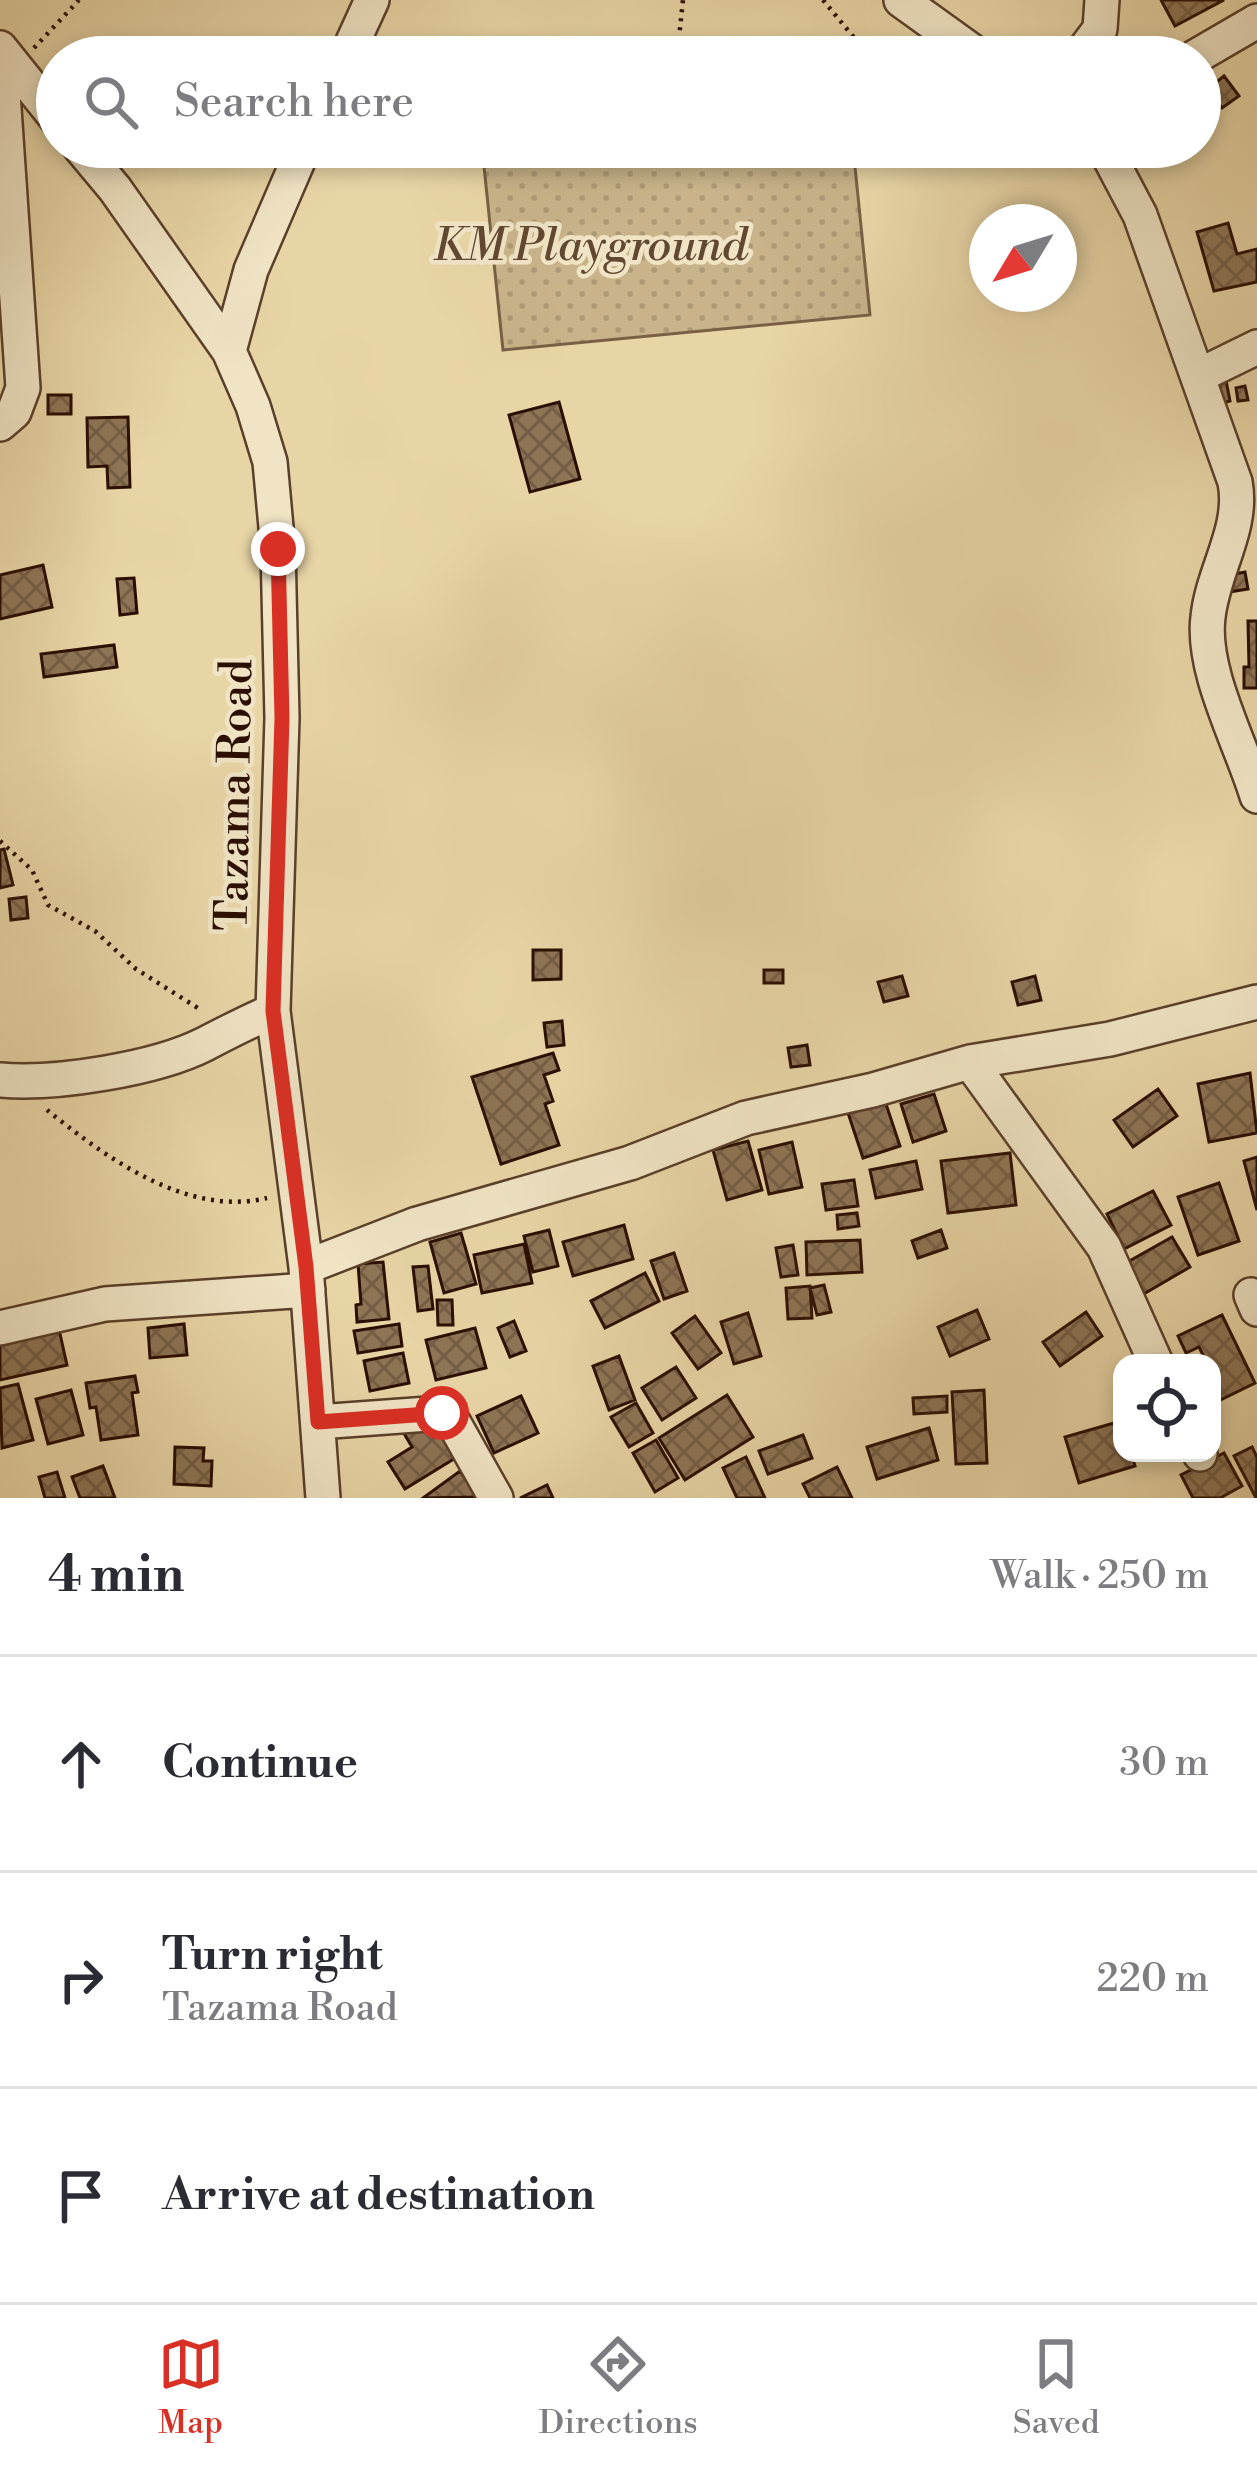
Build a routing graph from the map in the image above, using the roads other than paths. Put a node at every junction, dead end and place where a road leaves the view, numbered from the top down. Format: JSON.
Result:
{"nodes":[{"id":1,"x":372,"y":0,"type":"edge"},
{"id":2,"x":901,"y":0,"type":"edge"},
{"id":3,"x":1102,"y":0,"type":"edge"},
{"id":4,"x":1257,"y":22,"type":"edge"},
{"id":5,"x":356,"y":36,"type":"edge"},
{"id":6,"x":951,"y":36,"type":"edge"},
{"id":7,"x":1095,"y":36,"type":"edge"},
{"id":8,"x":1221,"y":42,"type":"edge"},
{"id":9,"x":4,"y":54,"type":"edge"},
{"id":10,"x":36,"y":93,"type":"edge"},
{"id":11,"x":98,"y":168,"type":"edge"},
{"id":12,"x":295,"y":168,"type":"edge"},
{"id":13,"x":1115,"y":168,"type":"edge"},
{"id":14,"x":1257,"y":347,"type":"edge"},
{"id":15,"x":230,"y":351,"type":"junction"},
{"id":16,"x":1198,"y":376,"type":"junction"},
{"id":17,"x":0,"y":424,"type":"edge"},
{"id":18,"x":1257,"y":796,"type":"edge"},
{"id":19,"x":1257,"y":1002,"type":"edge"},
{"id":20,"x":273,"y":1011,"type":"junction"},
{"id":21,"x":970,"y":1061,"type":"junction"},
{"id":22,"x":6,"y":1080,"type":"edge"},
{"id":23,"x":307,"y":1278,"type":"junction"},
{"id":24,"x":0,"y":1328,"type":"edge"},
{"id":25,"x":1152,"y":1354,"type":"edge"},
{"id":26,"x":318,"y":1422,"type":"junction"},
{"id":27,"x":322,"y":1498,"type":"edge"},
{"id":28,"x":496,"y":1498,"type":"edge"}],
"edges":[{"from":1,"to":5,"type":"street"},
{"from":2,"to":6,"type":"street"},
{"from":3,"to":7,"type":"street"},
{"from":4,"to":8,"type":"street"},
{"from":9,"to":10,"type":"street"},
{"from":9,"to":17,"type":"street"},
{"from":11,"to":15,"type":"street","name":"Tazama Road"},
{"from":12,"to":15,"type":"street"},
{"from":13,"to":16,"type":"street"},
{"from":14,"to":16,"type":"street"},
{"from":15,"to":20,"type":"street","name":"Tazama Road"},
{"from":16,"to":18,"type":"street"},
{"from":19,"to":21,"type":"street"},
{"from":20,"to":22,"type":"street"},
{"from":20,"to":23,"type":"street","name":"Tazama Road"},
{"from":21,"to":23,"type":"street"},
{"from":21,"to":25,"type":"street"},
{"from":23,"to":24,"type":"street"},
{"from":23,"to":26,"type":"street","name":"Tazama Road"},
{"from":26,"to":27,"type":"street","name":"Tazama Road"},
{"from":26,"to":28,"type":"street"}]}
